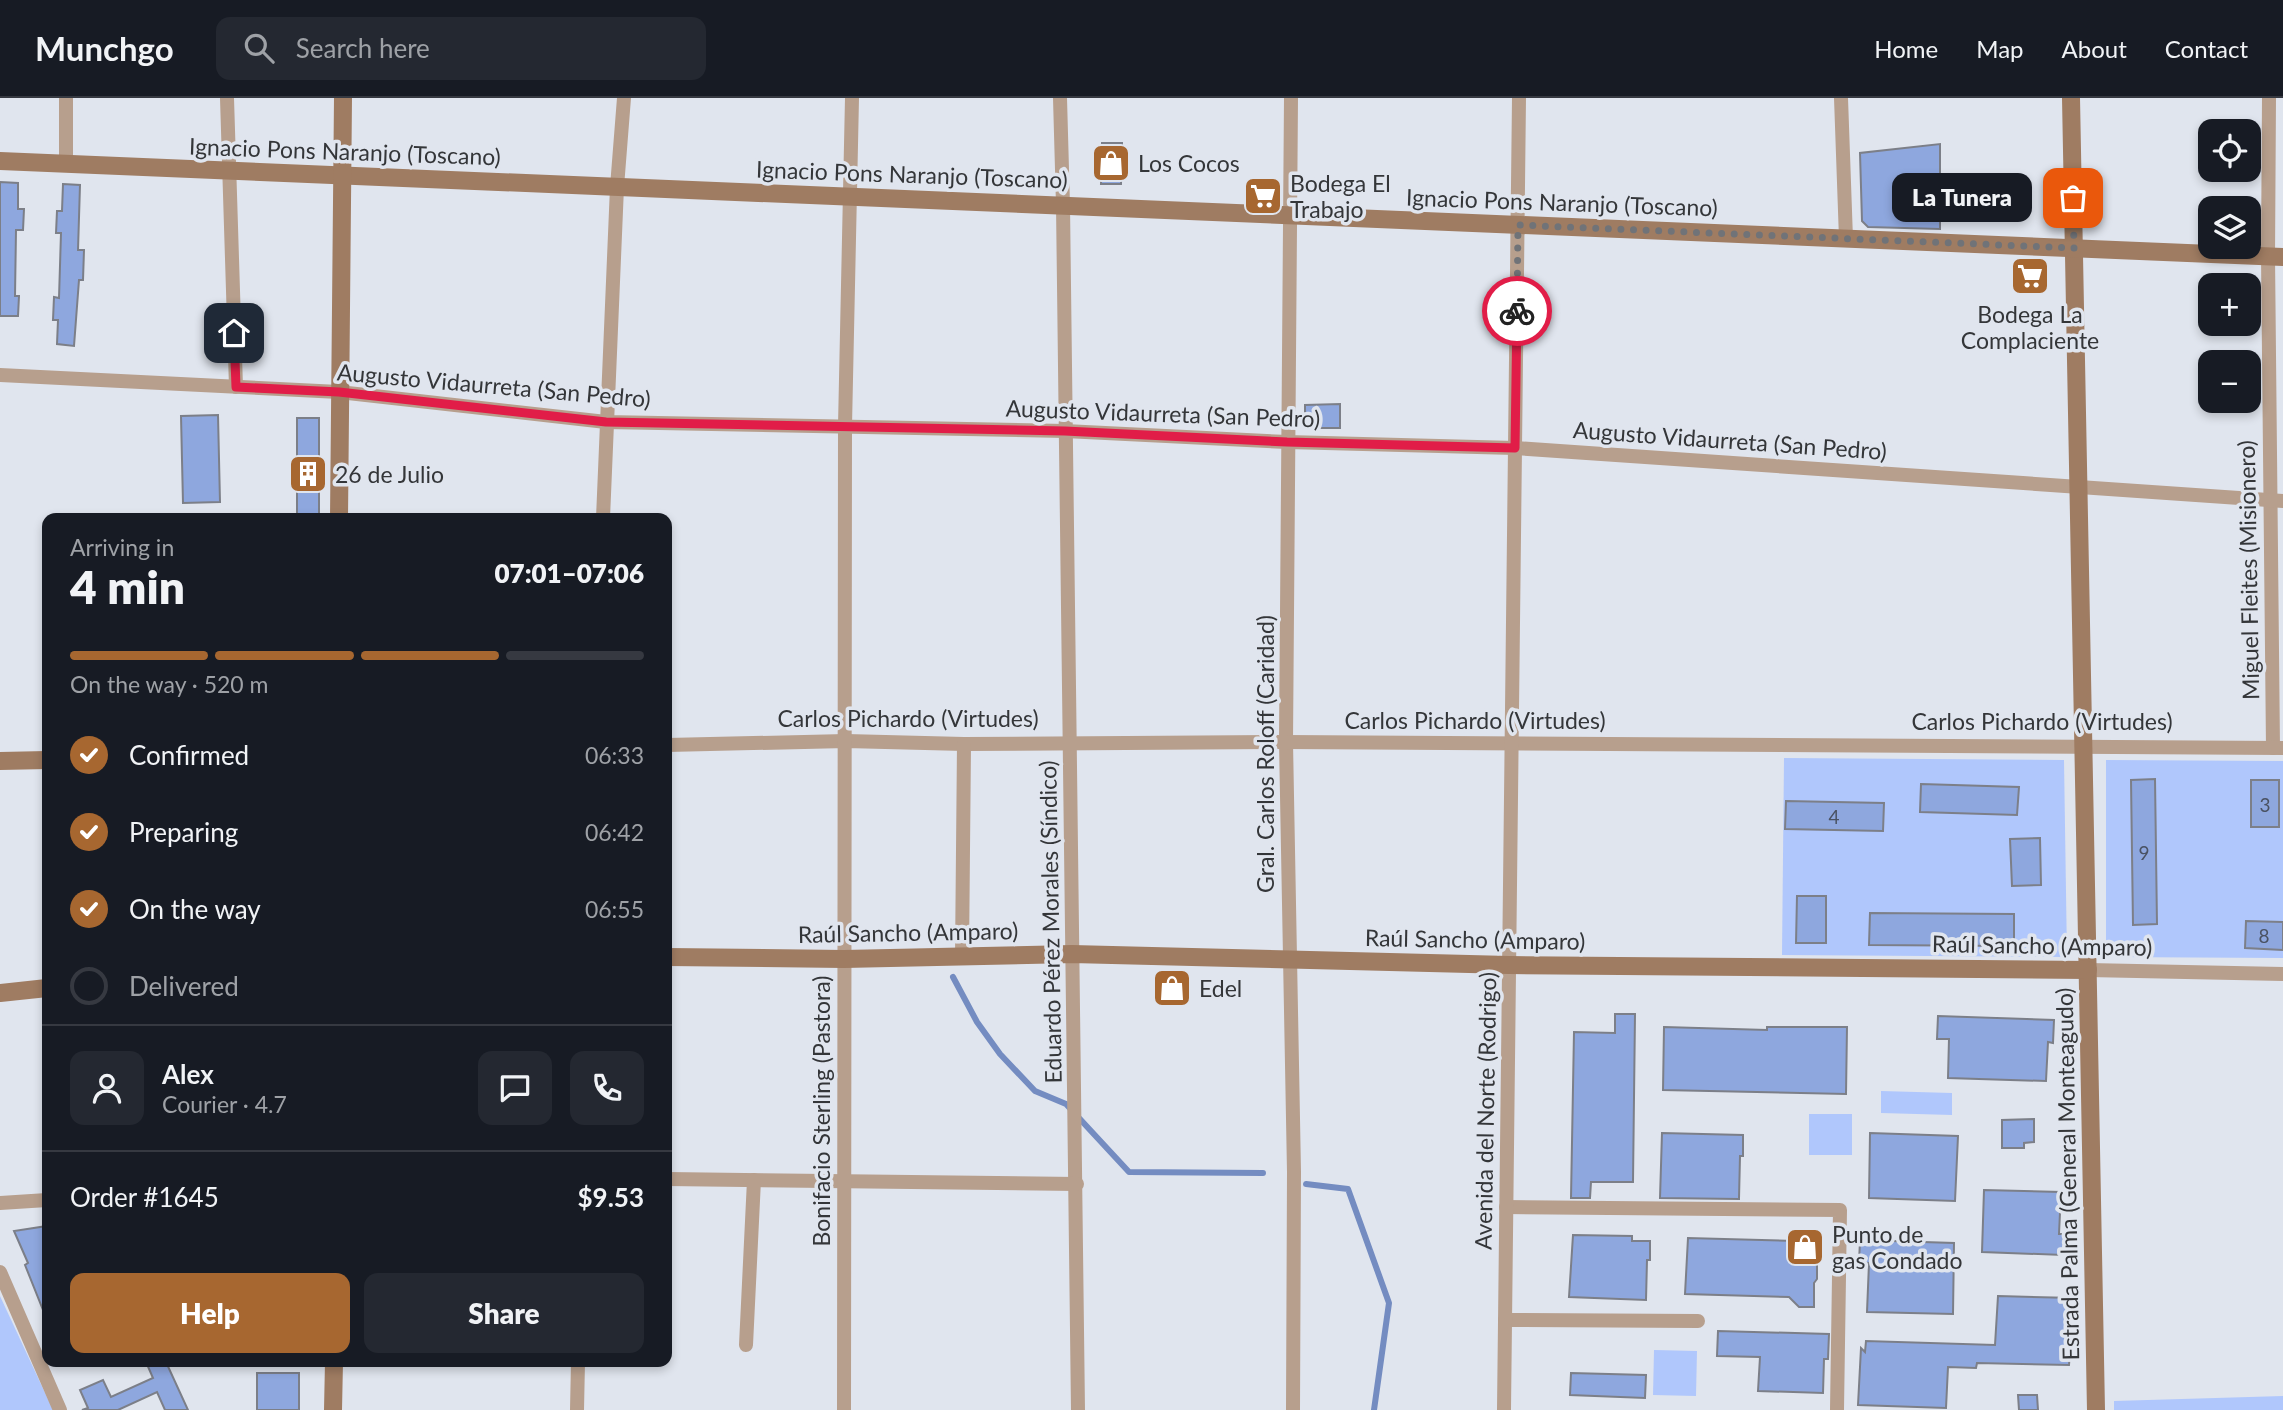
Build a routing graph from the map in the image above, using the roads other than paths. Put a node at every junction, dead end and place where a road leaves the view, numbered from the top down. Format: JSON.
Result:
{"nodes":[{"id":1,"x":66,"y":98,"type":"edge"},
{"id":2,"x":227,"y":98,"type":"edge"},
{"id":3,"x":343,"y":98,"type":"edge"},
{"id":4,"x":624,"y":98,"type":"edge"},
{"id":5,"x":852,"y":98,"type":"edge"},
{"id":6,"x":1060,"y":98,"type":"edge"},
{"id":7,"x":1291,"y":98,"type":"edge"},
{"id":8,"x":1519,"y":98,"type":"edge"},
{"id":9,"x":1841,"y":98,"type":"edge"},
{"id":10,"x":2071,"y":98,"type":"edge"},
{"id":11,"x":2269,"y":98,"type":"edge"},
{"id":12,"x":0,"y":160,"type":"edge"},
{"id":13,"x":66,"y":163,"type":"junction"},
{"id":14,"x":229,"y":170,"type":"junction"},
{"id":15,"x":342,"y":175,"type":"junction"},
{"id":16,"x":617,"y":187,"type":"junction"},
{"id":17,"x":851,"y":196,"type":"junction"},
{"id":18,"x":1063,"y":205,"type":"junction"},
{"id":19,"x":1289,"y":215,"type":"junction"},
{"id":20,"x":1518,"y":225,"type":"junction"},
{"id":21,"x":1846,"y":239,"type":"junction"},
{"id":22,"x":2074,"y":248,"type":"junction"},
{"id":23,"x":2276,"y":257,"type":"edge"},
{"id":24,"x":0,"y":375,"type":"edge"},
{"id":25,"x":236,"y":387,"type":"junction"},
{"id":26,"x":339,"y":392,"type":"junction"},
{"id":27,"x":606,"y":422,"type":"junction"},
{"id":28,"x":845,"y":426,"type":"junction"},
{"id":29,"x":1065,"y":431,"type":"junction"},
{"id":30,"x":1287,"y":442,"type":"junction"},
{"id":31,"x":1515,"y":448,"type":"junction"},
{"id":32,"x":2079,"y":488,"type":"junction"},
{"id":33,"x":2276,"y":501,"type":"edge"},
{"id":34,"x":339,"y":513,"type":"edge"},
{"id":35,"x":603,"y":513,"type":"edge"},
{"id":36,"x":846,"y":741,"type":"junction"},
{"id":37,"x":1286,"y":742,"type":"junction"},
{"id":38,"x":1070,"y":743,"type":"junction"},
{"id":39,"x":964,"y":744,"type":"junction"},
{"id":40,"x":672,"y":745,"type":"edge"},
{"id":41,"x":1511,"y":745,"type":"junction"},
{"id":42,"x":2084,"y":745,"type":"junction"},
{"id":43,"x":2278,"y":748,"type":"edge"},
{"id":44,"x":42,"y":760,"type":"edge"},
{"id":45,"x":0,"y":761,"type":"edge"},
{"id":46,"x":1072,"y":954,"type":"junction"},
{"id":47,"x":962,"y":956,"type":"junction"},
{"id":48,"x":672,"y":957,"type":"edge"},
{"id":49,"x":844,"y":958,"type":"junction"},
{"id":50,"x":1289,"y":958,"type":"junction"},
{"id":51,"x":1509,"y":965,"type":"junction"},
{"id":52,"x":2088,"y":970,"type":"junction"},
{"id":53,"x":2283,"y":974,"type":"edge"},
{"id":54,"x":42,"y":989,"type":"edge"},
{"id":55,"x":0,"y":993,"type":"edge"},
{"id":56,"x":672,"y":1180,"type":"edge"},
{"id":57,"x":754,"y":1181,"type":"junction"},
{"id":58,"x":843,"y":1182,"type":"junction"},
{"id":59,"x":1077,"y":1184,"type":"junction"},
{"id":60,"x":42,"y":1200,"type":"edge"},
{"id":61,"x":0,"y":1203,"type":"edge"},
{"id":62,"x":1506,"y":1207,"type":"junction"},
{"id":63,"x":0,"y":1272,"type":"edge"},
{"id":64,"x":1505,"y":1320,"type":"junction"},
{"id":65,"x":1698,"y":1321,"type":"dead end"},
{"id":66,"x":746,"y":1345,"type":"dead end"},
{"id":67,"x":334,"y":1367,"type":"edge"},
{"id":68,"x":578,"y":1367,"type":"edge"},
{"id":69,"x":60,"y":1410,"type":"edge"},
{"id":70,"x":333,"y":1410,"type":"edge"},
{"id":71,"x":577,"y":1410,"type":"edge"},
{"id":72,"x":844,"y":1410,"type":"edge"},
{"id":73,"x":1079,"y":1410,"type":"edge"},
{"id":74,"x":1293,"y":1410,"type":"edge"},
{"id":75,"x":1504,"y":1410,"type":"edge"},
{"id":76,"x":1837,"y":1410,"type":"edge"},
{"id":77,"x":2096,"y":1410,"type":"edge"}],
"edges":[{"from":1,"to":13,"type":"street"},
{"from":2,"to":14,"type":"street"},
{"from":3,"to":15,"type":"street"},
{"from":4,"to":16,"type":"street"},
{"from":5,"to":17,"type":"street","name":"Bonifacio Sterling (Pastora)"},
{"from":6,"to":18,"type":"street","name":"Eduardo Pérez Morales (Síndico)"},
{"from":7,"to":19,"type":"street","name":"Gral. Carlos Roloff (Caridad)"},
{"from":8,"to":20,"type":"street","name":"Avenida del Norte (Rodrigo)"},
{"from":9,"to":21,"type":"street"},
{"from":10,"to":22,"type":"street","name":"Estrada Palma (General Monteagudo)"},
{"from":11,"to":23,"type":"street","name":"Miguel Fleites (Misionero)"},
{"from":12,"to":13,"type":"street","name":"Ignacio Pons Naranjo (Toscano)"},
{"from":13,"to":14,"type":"street","name":"Ignacio Pons Naranjo (Toscano)"},
{"from":14,"to":15,"type":"street","name":"Ignacio Pons Naranjo (Toscano)"},
{"from":14,"to":25,"type":"street"},
{"from":15,"to":16,"type":"street","name":"Ignacio Pons Naranjo (Toscano)"},
{"from":15,"to":26,"type":"street"},
{"from":16,"to":17,"type":"street","name":"Ignacio Pons Naranjo (Toscano)"},
{"from":16,"to":27,"type":"street"},
{"from":17,"to":18,"type":"street","name":"Ignacio Pons Naranjo (Toscano)"},
{"from":17,"to":28,"type":"street","name":"Bonifacio Sterling (Pastora)"},
{"from":18,"to":19,"type":"street","name":"Ignacio Pons Naranjo (Toscano)"},
{"from":18,"to":29,"type":"street","name":"Eduardo Pérez Morales (Síndico)"},
{"from":19,"to":20,"type":"street","name":"Ignacio Pons Naranjo (Toscano)"},
{"from":19,"to":30,"type":"street","name":"Gral. Carlos Roloff (Caridad)"},
{"from":20,"to":21,"type":"street","name":"Ignacio Pons Naranjo (Toscano)"},
{"from":20,"to":31,"type":"street","name":"Avenida del Norte (Rodrigo)"},
{"from":21,"to":22,"type":"street","name":"Ignacio Pons Naranjo (Toscano)"},
{"from":22,"to":23,"type":"street","name":"Ignacio Pons Naranjo (Toscano)"},
{"from":22,"to":32,"type":"street","name":"Estrada Palma (General Monteagudo)"},
{"from":23,"to":33,"type":"street","name":"Miguel Fleites (Misionero)"},
{"from":24,"to":25,"type":"street","name":"Augusto Vidaurreta (San Pedro)"},
{"from":25,"to":26,"type":"street","name":"Augusto Vidaurreta (San Pedro)"},
{"from":26,"to":27,"type":"street","name":"Augusto Vidaurreta (San Pedro)"},
{"from":26,"to":34,"type":"street"},
{"from":27,"to":28,"type":"street","name":"Augusto Vidaurreta (San Pedro)"},
{"from":27,"to":35,"type":"street"},
{"from":28,"to":29,"type":"street","name":"Augusto Vidaurreta (San Pedro)"},
{"from":28,"to":36,"type":"street","name":"Bonifacio Sterling (Pastora)"},
{"from":29,"to":30,"type":"street","name":"Augusto Vidaurreta (San Pedro)"},
{"from":29,"to":38,"type":"street","name":"Eduardo Pérez Morales (Síndico)"},
{"from":30,"to":31,"type":"street","name":"Augusto Vidaurreta (San Pedro)"},
{"from":30,"to":37,"type":"street","name":"Gral. Carlos Roloff (Caridad)"},
{"from":31,"to":32,"type":"street","name":"Augusto Vidaurreta (San Pedro)"},
{"from":31,"to":41,"type":"street","name":"Avenida del Norte (Rodrigo)"},
{"from":32,"to":33,"type":"street","name":"Augusto Vidaurreta (San Pedro)"},
{"from":32,"to":42,"type":"street","name":"Estrada Palma (General Monteagudo)"},
{"from":33,"to":43,"type":"street","name":"Miguel Fleites (Misionero)"},
{"from":36,"to":39,"type":"street","name":"Carlos Pichardo (Virtudes)"},
{"from":36,"to":40,"type":"street","name":"Carlos Pichardo (Virtudes)"},
{"from":36,"to":49,"type":"street","name":"Bonifacio Sterling (Pastora)"},
{"from":37,"to":38,"type":"street","name":"Carlos Pichardo (Virtudes)"},
{"from":37,"to":41,"type":"street","name":"Carlos Pichardo (Virtudes)"},
{"from":37,"to":50,"type":"street","name":"Gral. Carlos Roloff (Caridad)"},
{"from":38,"to":39,"type":"street","name":"Carlos Pichardo (Virtudes)"},
{"from":38,"to":46,"type":"street","name":"Eduardo Pérez Morales (Síndico)"},
{"from":39,"to":47,"type":"street"},
{"from":41,"to":42,"type":"street","name":"Carlos Pichardo (Virtudes)"},
{"from":41,"to":51,"type":"street","name":"Avenida del Norte (Rodrigo)"},
{"from":42,"to":43,"type":"street","name":"Carlos Pichardo (Virtudes)"},
{"from":42,"to":52,"type":"street","name":"Estrada Palma (General Monteagudo)"},
{"from":44,"to":45,"type":"street"},
{"from":46,"to":47,"type":"street","name":"Raúl Sancho (Amparo)"},
{"from":46,"to":50,"type":"street","name":"Raúl Sancho (Amparo)"},
{"from":46,"to":59,"type":"street","name":"Eduardo Pérez Morales (Síndico)"},
{"from":47,"to":49,"type":"street","name":"Raúl Sancho (Amparo)"},
{"from":48,"to":49,"type":"street","name":"Raúl Sancho (Amparo)"},
{"from":49,"to":58,"type":"street","name":"Bonifacio Sterling (Pastora)"},
{"from":50,"to":51,"type":"street","name":"Raúl Sancho (Amparo)"},
{"from":50,"to":74,"type":"street","name":"Gral. Carlos Roloff (Caridad)"},
{"from":51,"to":52,"type":"street","name":"Raúl Sancho (Amparo)"},
{"from":51,"to":62,"type":"street","name":"Avenida del Norte (Rodrigo)"},
{"from":52,"to":53,"type":"street","name":"Raúl Sancho (Amparo)"},
{"from":52,"to":77,"type":"street","name":"Estrada Palma (General Monteagudo)"},
{"from":54,"to":55,"type":"street"},
{"from":56,"to":57,"type":"street"},
{"from":57,"to":58,"type":"street"},
{"from":57,"to":66,"type":"street"},
{"from":58,"to":59,"type":"street"},
{"from":58,"to":72,"type":"street","name":"Bonifacio Sterling (Pastora)"},
{"from":59,"to":73,"type":"street","name":"Eduardo Pérez Morales (Síndico)"},
{"from":60,"to":61,"type":"street"},
{"from":62,"to":64,"type":"street","name":"Avenida del Norte (Rodrigo)"},
{"from":62,"to":76,"type":"street"},
{"from":63,"to":69,"type":"street"},
{"from":64,"to":65,"type":"street"},
{"from":64,"to":75,"type":"street","name":"Avenida del Norte (Rodrigo)"},
{"from":67,"to":70,"type":"street"},
{"from":68,"to":71,"type":"street"}]}
